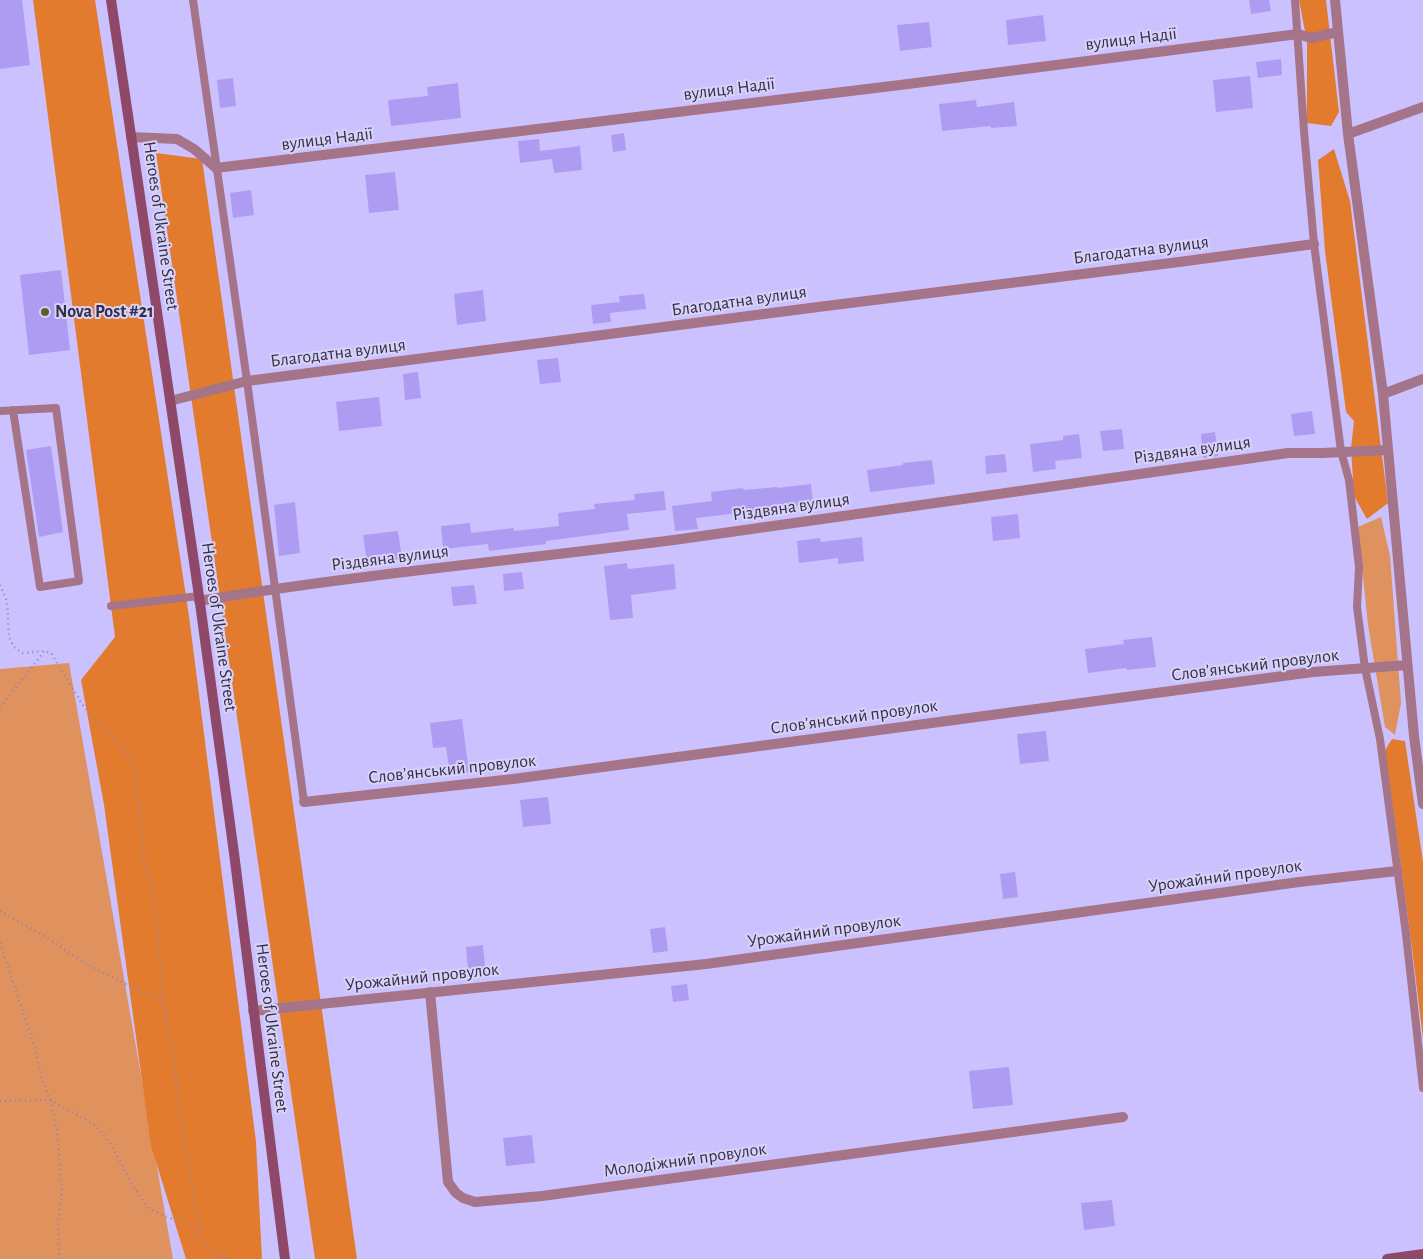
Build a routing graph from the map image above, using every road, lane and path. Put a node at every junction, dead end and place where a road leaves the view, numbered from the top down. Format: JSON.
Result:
{"nodes":[{"id":1,"x":111,"y":0,"type":"edge"},
{"id":2,"x":192,"y":0,"type":"edge"},
{"id":3,"x":1295,"y":0,"type":"edge"},
{"id":4,"x":1335,"y":0,"type":"edge"},
{"id":5,"x":1338,"y":32,"type":"junction"},
{"id":6,"x":1298,"y":34,"type":"junction"},
{"id":7,"x":1423,"y":107,"type":"edge"},
{"id":8,"x":1348,"y":134,"type":"junction"},
{"id":9,"x":132,"y":138,"type":"junction"},
{"id":10,"x":216,"y":168,"type":"junction"},
{"id":11,"x":1314,"y":244,"type":"junction"},
{"id":12,"x":1423,"y":378,"type":"edge"},
{"id":13,"x":247,"y":381,"type":"junction"},
{"id":14,"x":1382,"y":394,"type":"junction"},
{"id":15,"x":170,"y":401,"type":"junction"},
{"id":16,"x":13,"y":410,"type":"junction"},
{"id":17,"x":0,"y":411,"type":"edge"},
{"id":18,"x":1388,"y":450,"type":"junction"},
{"id":19,"x":1341,"y":451,"type":"junction"},
{"id":20,"x":0,"y":585,"type":"edge"},
{"id":21,"x":275,"y":588,"type":"junction"},
{"id":22,"x":199,"y":599,"type":"junction"},
{"id":23,"x":111,"y":606,"type":"dead end"},
{"id":24,"x":45,"y":651,"type":"junction"},
{"id":25,"x":1408,"y":665,"type":"junction"},
{"id":26,"x":1365,"y":668,"type":"junction"},
{"id":27,"x":0,"y":707,"type":"edge"},
{"id":28,"x":304,"y":802,"type":"joint"},
{"id":29,"x":1423,"y":804,"type":"edge"},
{"id":30,"x":1398,"y":871,"type":"junction"},
{"id":31,"x":0,"y":911,"type":"edge"},
{"id":32,"x":0,"y":943,"type":"edge"},
{"id":33,"x":430,"y":992,"type":"junction"},
{"id":34,"x":164,"y":1005,"type":"junction"},
{"id":35,"x":253,"y":1011,"type":"junction"},
{"id":36,"x":1423,"y":1088,"type":"edge"},
{"id":37,"x":0,"y":1100,"type":"edge"},
{"id":38,"x":50,"y":1100,"type":"junction"},
{"id":39,"x":1124,"y":1117,"type":"dead end"},
{"id":40,"x":199,"y":1236,"type":"junction"},
{"id":41,"x":1423,"y":1254,"type":"edge"},
{"id":42,"x":61,"y":1259,"type":"edge"},
{"id":43,"x":226,"y":1259,"type":"edge"},
{"id":44,"x":285,"y":1259,"type":"edge"},
{"id":45,"x":1387,"y":1259,"type":"edge"}],
"edges":[{"from":1,"to":9,"type":"main road","name":"Heroes of Ukraine Street"},
{"from":2,"to":10,"type":"lane"},
{"from":3,"to":6,"type":"lane"},
{"from":4,"to":5,"type":"street"},
{"from":5,"to":6,"type":"street","name":"вулиця Надії"},
{"from":5,"to":8,"type":"street"},
{"from":6,"to":10,"type":"street","name":"вулиця Надії"},
{"from":6,"to":11,"type":"lane"},
{"from":7,"to":8,"type":"street"},
{"from":8,"to":14,"type":"street"},
{"from":9,"to":10,"type":"street"},
{"from":9,"to":15,"type":"main road","name":"Heroes of Ukraine Street"},
{"from":10,"to":13,"type":"lane"},
{"from":11,"to":13,"type":"street","name":"Благодатна вулиця"},
{"from":11,"to":19,"type":"lane"},
{"from":12,"to":14,"type":"street"},
{"from":13,"to":15,"type":"street","name":"Благодатна вулиця"},
{"from":13,"to":21,"type":"lane"},
{"from":14,"to":18,"type":"street"},
{"from":15,"to":22,"type":"main road","name":"Heroes of Ukraine Street"},
{"from":16,"to":16,"type":"lane"},
{"from":16,"to":17,"type":"lane"},
{"from":18,"to":19,"type":"street","name":"Різдвяна вулиця"},
{"from":18,"to":25,"type":"street"},
{"from":19,"to":21,"type":"street","name":"Різдвяна вулиця"},
{"from":19,"to":26,"type":"lane"},
{"from":20,"to":24,"type":"path"},
{"from":21,"to":22,"type":"street","name":"Різдвяна вулиця"},
{"from":21,"to":28,"type":"lane"},
{"from":22,"to":23,"type":"lane"},
{"from":22,"to":35,"type":"main road","name":"Heroes of Ukraine Street"},
{"from":24,"to":27,"type":"path"},
{"from":24,"to":34,"type":"path"},
{"from":25,"to":26,"type":"street","name":"Словʼянський провулок"},
{"from":25,"to":29,"type":"street"},
{"from":26,"to":28,"type":"street","name":"Словʼянський провулок"},
{"from":26,"to":30,"type":"lane"},
{"from":30,"to":33,"type":"street","name":"Урожайний провулок"},
{"from":30,"to":36,"type":"lane"},
{"from":31,"to":34,"type":"path"},
{"from":32,"to":38,"type":"path"},
{"from":33,"to":35,"type":"street","name":"Урожайний провулок"},
{"from":33,"to":39,"type":"street","name":"Молодіжний провулок"},
{"from":34,"to":40,"type":"path"},
{"from":35,"to":44,"type":"main road","name":"Heroes of Ukraine Street"},
{"from":37,"to":38,"type":"path"},
{"from":38,"to":40,"type":"path"},
{"from":38,"to":42,"type":"path"},
{"from":40,"to":43,"type":"path"},
{"from":41,"to":45,"type":"main road"}]}
